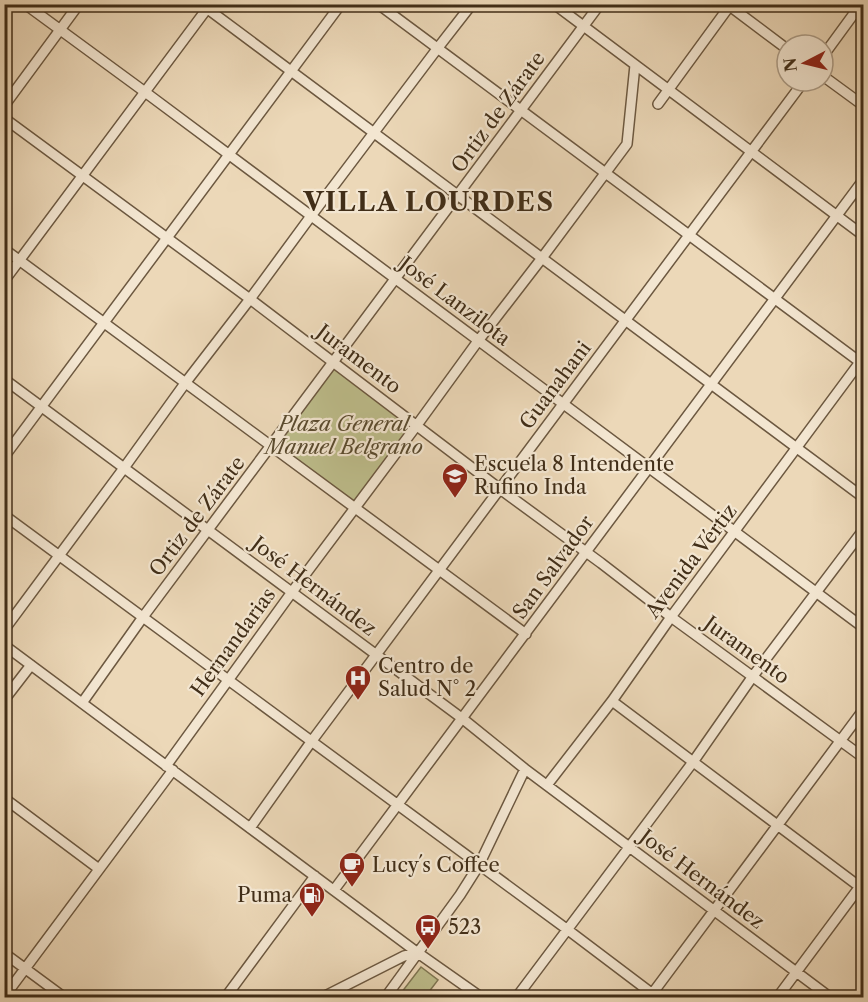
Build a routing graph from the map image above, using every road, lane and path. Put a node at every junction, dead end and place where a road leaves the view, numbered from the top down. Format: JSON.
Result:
{"nodes":[{"id":1,"x":25,"y":4,"type":"edge"},
{"id":2,"x":80,"y":4,"type":"edge"},
{"id":3,"x":340,"y":4,"type":"edge"},
{"id":4,"x":378,"y":4,"type":"edge"},
{"id":5,"x":472,"y":4,"type":"edge"},
{"id":6,"x":554,"y":4,"type":"edge"},
{"id":7,"x":600,"y":4,"type":"edge"},
{"id":8,"x":861,"y":4,"type":"edge"},
{"id":9,"x":729,"y":5,"type":"edge"},
{"id":10,"x":206,"y":6,"type":"edge"},
{"id":11,"x":583,"y":26,"type":"junction"},
{"id":12,"x":60,"y":30,"type":"junction"},
{"id":13,"x":775,"y":40,"type":"edge"},
{"id":14,"x":835,"y":40,"type":"edge"},
{"id":15,"x":437,"y":49,"type":"junction"},
{"id":16,"x":635,"y":65,"type":"junction"},
{"id":17,"x":291,"y":71,"type":"junction"},
{"id":18,"x":835,"y":85,"type":"edge"},
{"id":19,"x":669,"y":90,"type":"junction"},
{"id":20,"x":145,"y":92,"type":"junction"},
{"id":21,"x":795,"y":93,"type":"edge"},
{"id":22,"x":658,"y":104,"type":"dead end"},
{"id":23,"x":4,"y":105,"type":"edge"},
{"id":24,"x":864,"y":106,"type":"edge"},
{"id":25,"x":520,"y":111,"type":"junction"},
{"id":26,"x":4,"y":118,"type":"edge"},
{"id":27,"x":374,"y":133,"type":"junction"},
{"id":28,"x":751,"y":152,"type":"junction"},
{"id":29,"x":228,"y":155,"type":"junction"},
{"id":30,"x":605,"y":173,"type":"junction"},
{"id":31,"x":82,"y":176,"type":"junction"},
{"id":32,"x":864,"y":179,"type":"edge"},
{"id":33,"x":458,"y":196,"type":"junction"},
{"id":34,"x":836,"y":215,"type":"junction"},
{"id":35,"x":311,"y":216,"type":"junction"},
{"id":36,"x":689,"y":235,"type":"junction"},
{"id":37,"x":864,"y":236,"type":"edge"},
{"id":38,"x":167,"y":238,"type":"junction"},
{"id":39,"x":4,"y":249,"type":"edge"},
{"id":40,"x":542,"y":258,"type":"junction"},
{"id":41,"x":20,"y":260,"type":"junction"},
{"id":42,"x":395,"y":279,"type":"junction"},
{"id":43,"x":4,"y":280,"type":"edge"},
{"id":44,"x":774,"y":298,"type":"junction"},
{"id":45,"x":250,"y":299,"type":"junction"},
{"id":46,"x":626,"y":320,"type":"junction"},
{"id":47,"x":104,"y":322,"type":"junction"},
{"id":48,"x":478,"y":341,"type":"junction"},
{"id":49,"x":862,"y":362,"type":"edge"},
{"id":50,"x":333,"y":363,"type":"junction"},
{"id":51,"x":4,"y":379,"type":"edge"},
{"id":52,"x":186,"y":382,"type":"junction"},
{"id":53,"x":711,"y":384,"type":"junction"},
{"id":54,"x":563,"y":404,"type":"junction"},
{"id":55,"x":42,"y":407,"type":"junction"},
{"id":56,"x":417,"y":426,"type":"junction"},
{"id":57,"x":271,"y":446,"type":"junction"},
{"id":58,"x":797,"y":449,"type":"junction"},
{"id":59,"x":4,"y":457,"type":"edge"},
{"id":60,"x":124,"y":468,"type":"junction"},
{"id":61,"x":649,"y":468,"type":"junction"},
{"id":62,"x":500,"y":489,"type":"junction"},
{"id":63,"x":864,"y":498,"type":"edge"},
{"id":64,"x":354,"y":507,"type":"junction"},
{"id":65,"x":4,"y":515,"type":"edge"},
{"id":66,"x":864,"y":529,"type":"edge"},
{"id":67,"x":208,"y":530,"type":"junction"},
{"id":68,"x":735,"y":531,"type":"junction"},
{"id":69,"x":586,"y":552,"type":"junction"},
{"id":70,"x":59,"y":556,"type":"junction"},
{"id":71,"x":439,"y":570,"type":"junction"},
{"id":72,"x":292,"y":592,"type":"junction"},
{"id":73,"x":817,"y":592,"type":"junction"},
{"id":74,"x":143,"y":617,"type":"junction"},
{"id":75,"x":671,"y":617,"type":"junction"},
{"id":76,"x":864,"y":628,"type":"edge"},
{"id":77,"x":4,"y":630,"type":"edge"},
{"id":78,"x":526,"y":634,"type":"junction"},
{"id":79,"x":4,"y":645,"type":"edge"},
{"id":80,"x":376,"y":655,"type":"junction"},
{"id":81,"x":31,"y":665,"type":"junction"},
{"id":82,"x":753,"y":676,"type":"junction"},
{"id":83,"x":227,"y":680,"type":"junction"},
{"id":84,"x":4,"y":700,"type":"edge"},
{"id":85,"x":612,"y":701,"type":"junction"},
{"id":86,"x":82,"y":703,"type":"junction"},
{"id":87,"x":864,"y":709,"type":"edge"},
{"id":88,"x":463,"y":719,"type":"junction"},
{"id":89,"x":840,"y":741,"type":"junction"},
{"id":90,"x":311,"y":742,"type":"junction"},
{"id":91,"x":864,"y":758,"type":"edge"},
{"id":92,"x":693,"y":762,"type":"junction"},
{"id":93,"x":170,"y":768,"type":"junction"},
{"id":94,"x":525,"y":769,"type":"junction"},
{"id":95,"x":547,"y":786,"type":"junction"},
{"id":96,"x":4,"y":798,"type":"edge"},
{"id":97,"x":398,"y":805,"type":"junction"},
{"id":98,"x":777,"y":825,"type":"junction"},
{"id":99,"x":250,"y":828,"type":"junction"},
{"id":100,"x":629,"y":847,"type":"junction"},
{"id":101,"x":479,"y":865,"type":"junction"},
{"id":102,"x":99,"y":869,"type":"junction"},
{"id":103,"x":315,"y":876,"type":"junction"},
{"id":104,"x":862,"y":886,"type":"edge"},
{"id":105,"x":334,"y":890,"type":"junction"},
{"id":106,"x":714,"y":910,"type":"junction"},
{"id":107,"x":568,"y":930,"type":"junction"},
{"id":108,"x":4,"y":953,"type":"edge"},
{"id":109,"x":418,"y":953,"type":"junction"},
{"id":110,"x":26,"y":968,"type":"junction"},
{"id":111,"x":796,"y":971,"type":"junction"},
{"id":112,"x":653,"y":996,"type":"edge"},
{"id":113,"x":4,"y":997,"type":"edge"},
{"id":114,"x":65,"y":998,"type":"edge"},
{"id":115,"x":225,"y":998,"type":"edge"},
{"id":116,"x":321,"y":998,"type":"edge"},
{"id":117,"x":385,"y":998,"type":"edge"},
{"id":118,"x":482,"y":998,"type":"edge"},
{"id":119,"x":516,"y":998,"type":"edge"},
{"id":120,"x":777,"y":998,"type":"edge"},
{"id":121,"x":831,"y":998,"type":"edge"}],
"edges":[{"from":1,"to":12,"type":"street","name":"José Lanzilota"},
{"from":2,"to":12,"type":"street"},
{"from":3,"to":17,"type":"street"},
{"from":4,"to":15,"type":"street"},
{"from":5,"to":15,"type":"street"},
{"from":6,"to":11,"type":"street"},
{"from":7,"to":11,"type":"street","name":"Ortiz de Zárate"},
{"from":8,"to":14,"type":"street"},
{"from":9,"to":13,"type":"street"},
{"from":9,"to":19,"type":"street"},
{"from":10,"to":17,"type":"street"},
{"from":10,"to":20,"type":"street"},
{"from":11,"to":16,"type":"street"},
{"from":11,"to":25,"type":"street","name":"Ortiz de Zárate"},
{"from":12,"to":20,"type":"street","name":"José Lanzilota"},
{"from":12,"to":23,"type":"street"},
{"from":15,"to":25,"type":"street"},
{"from":15,"to":27,"type":"street"},
{"from":16,"to":19,"type":"street"},
{"from":16,"to":30,"type":"street","name":"Hernandarias"},
{"from":17,"to":27,"type":"street"},
{"from":17,"to":29,"type":"street"},
{"from":18,"to":24,"type":"street"},
{"from":19,"to":22,"type":"street"},
{"from":19,"to":28,"type":"street"},
{"from":20,"to":29,"type":"street","name":"José Lanzilota"},
{"from":20,"to":31,"type":"street"},
{"from":21,"to":28,"type":"street","name":"Guanahani"},
{"from":25,"to":30,"type":"street"},
{"from":25,"to":33,"type":"street","name":"Ortiz de Zárate"},
{"from":26,"to":31,"type":"street","name":"Juramento"},
{"from":27,"to":33,"type":"street"},
{"from":27,"to":35,"type":"street"},
{"from":28,"to":34,"type":"street"},
{"from":28,"to":36,"type":"street","name":"Guanahani"},
{"from":29,"to":35,"type":"street","name":"José Lanzilota"},
{"from":29,"to":38,"type":"street"},
{"from":30,"to":36,"type":"street"},
{"from":30,"to":40,"type":"street","name":"Hernandarias"},
{"from":31,"to":38,"type":"street","name":"Juramento"},
{"from":31,"to":41,"type":"street"},
{"from":32,"to":34,"type":"street","name":"San Salvador"},
{"from":33,"to":40,"type":"street"},
{"from":33,"to":42,"type":"street","name":"Ortiz de Zárate"},
{"from":34,"to":37,"type":"street"},
{"from":34,"to":44,"type":"street","name":"San Salvador"},
{"from":35,"to":42,"type":"street","name":"José Lanzilota"},
{"from":35,"to":45,"type":"street"},
{"from":36,"to":44,"type":"street"},
{"from":36,"to":46,"type":"street","name":"Guanahani"},
{"from":38,"to":45,"type":"street","name":"Juramento"},
{"from":38,"to":47,"type":"street"},
{"from":39,"to":41,"type":"street"},
{"from":40,"to":46,"type":"street"},
{"from":40,"to":48,"type":"street","name":"Hernandarias"},
{"from":41,"to":43,"type":"street"},
{"from":41,"to":47,"type":"street"},
{"from":42,"to":48,"type":"street","name":"José Lanzilota"},
{"from":42,"to":50,"type":"street","name":"Ortiz de Zárate"},
{"from":44,"to":49,"type":"street"},
{"from":44,"to":53,"type":"street","name":"San Salvador"},
{"from":45,"to":50,"type":"street","name":"Juramento"},
{"from":45,"to":52,"type":"street"},
{"from":46,"to":53,"type":"street"},
{"from":46,"to":54,"type":"street","name":"Guanahani"},
{"from":47,"to":52,"type":"street"},
{"from":47,"to":55,"type":"street"},
{"from":48,"to":54,"type":"street","name":"José Lanzilota"},
{"from":48,"to":56,"type":"street","name":"Hernandarias"},
{"from":49,"to":58,"type":"street","name":"Avenida Vértiz"},
{"from":50,"to":56,"type":"street","name":"Juramento"},
{"from":50,"to":57,"type":"street","name":"Ortiz de Zárate"},
{"from":51,"to":55,"type":"street","name":"José Hernández"},
{"from":52,"to":57,"type":"street"},
{"from":52,"to":60,"type":"street"},
{"from":53,"to":58,"type":"street"},
{"from":53,"to":61,"type":"street","name":"San Salvador"},
{"from":54,"to":61,"type":"street","name":"José Lanzilota"},
{"from":54,"to":62,"type":"street","name":"Guanahani"},
{"from":55,"to":59,"type":"street"},
{"from":55,"to":60,"type":"street","name":"José Hernández"},
{"from":56,"to":62,"type":"street","name":"Juramento"},
{"from":56,"to":64,"type":"street","name":"Hernandarias"},
{"from":57,"to":64,"type":"street"},
{"from":57,"to":67,"type":"street","name":"Ortiz de Zárate"},
{"from":58,"to":63,"type":"street"},
{"from":58,"to":68,"type":"street","name":"Avenida Vértiz"},
{"from":60,"to":67,"type":"street","name":"José Hernández"},
{"from":60,"to":70,"type":"street"},
{"from":61,"to":68,"type":"street","name":"José Lanzilota"},
{"from":61,"to":69,"type":"street","name":"San Salvador"},
{"from":62,"to":69,"type":"street","name":"Juramento"},
{"from":62,"to":71,"type":"street","name":"Guanahani"},
{"from":64,"to":71,"type":"street"},
{"from":64,"to":72,"type":"street","name":"Hernandarias"},
{"from":65,"to":70,"type":"street"},
{"from":66,"to":73,"type":"street"},
{"from":67,"to":72,"type":"street","name":"José Hernández"},
{"from":67,"to":74,"type":"street","name":"Ortiz de Zárate"},
{"from":68,"to":73,"type":"street","name":"José Lanzilota"},
{"from":68,"to":75,"type":"street","name":"Avenida Vértiz"},
{"from":69,"to":75,"type":"street","name":"Juramento"},
{"from":69,"to":78,"type":"street","name":"San Salvador"},
{"from":70,"to":74,"type":"street"},
{"from":70,"to":77,"type":"street"},
{"from":71,"to":78,"type":"street"},
{"from":71,"to":80,"type":"street","name":"Guanahani"},
{"from":72,"to":80,"type":"street","name":"José Hernández"},
{"from":72,"to":83,"type":"street","name":"Hernandarias"},
{"from":73,"to":76,"type":"street","name":"José Lanzilota"},
{"from":73,"to":82,"type":"street"},
{"from":74,"to":83,"type":"street"},
{"from":74,"to":86,"type":"street","name":"Ortiz de Zárate"},
{"from":75,"to":82,"type":"street","name":"Juramento"},
{"from":75,"to":85,"type":"street","name":"Avenida Vértiz"},
{"from":78,"to":88,"type":"street","name":"San Salvador"},
{"from":79,"to":81,"type":"street"},
{"from":80,"to":88,"type":"street","name":"José Hernández"},
{"from":80,"to":90,"type":"street","name":"Guanahani"},
{"from":81,"to":84,"type":"street"},
{"from":81,"to":86,"type":"street"},
{"from":82,"to":89,"type":"street","name":"Juramento"},
{"from":82,"to":92,"type":"street"},
{"from":83,"to":90,"type":"street"},
{"from":83,"to":93,"type":"street","name":"Hernandarias"},
{"from":85,"to":92,"type":"street"},
{"from":85,"to":95,"type":"street","name":"Avenida Vértiz"},
{"from":86,"to":93,"type":"street"},
{"from":87,"to":89,"type":"street"},
{"from":88,"to":94,"type":"street","name":"José Hernández"},
{"from":88,"to":97,"type":"street","name":"San Salvador"},
{"from":89,"to":91,"type":"street","name":"Juramento"},
{"from":89,"to":98,"type":"street"},
{"from":90,"to":97,"type":"street"},
{"from":90,"to":99,"type":"street","name":"Guanahani"},
{"from":92,"to":98,"type":"street"},
{"from":92,"to":100,"type":"street"},
{"from":93,"to":99,"type":"street"},
{"from":93,"to":102,"type":"street","name":"Hernandarias"},
{"from":94,"to":95,"type":"street","name":"José Hernández"},
{"from":94,"to":101,"type":"street"},
{"from":95,"to":100,"type":"street","name":"José Hernández"},
{"from":96,"to":102,"type":"street"},
{"from":97,"to":101,"type":"street"},
{"from":97,"to":105,"type":"street","name":"San Salvador"},
{"from":98,"to":104,"type":"street"},
{"from":98,"to":106,"type":"street"},
{"from":99,"to":103,"type":"street"},
{"from":100,"to":106,"type":"street","name":"José Hernández"},
{"from":100,"to":107,"type":"street"},
{"from":101,"to":107,"type":"street"},
{"from":101,"to":109,"type":"street"},
{"from":102,"to":110,"type":"street","name":"Hernandarias"},
{"from":103,"to":105,"type":"street"},
{"from":103,"to":115,"type":"street"},
{"from":104,"to":111,"type":"street"},
{"from":105,"to":109,"type":"street"},
{"from":106,"to":111,"type":"street","name":"José Hernández"},
{"from":106,"to":112,"type":"street"},
{"from":107,"to":112,"type":"street"},
{"from":107,"to":119,"type":"street"},
{"from":108,"to":110,"type":"street"},
{"from":109,"to":116,"type":"street"},
{"from":109,"to":117,"type":"street"},
{"from":109,"to":118,"type":"street"},
{"from":110,"to":113,"type":"street","name":"Hernandarias"},
{"from":110,"to":114,"type":"street"},
{"from":111,"to":120,"type":"street"},
{"from":111,"to":121,"type":"street","name":"José Hernández"}]}
